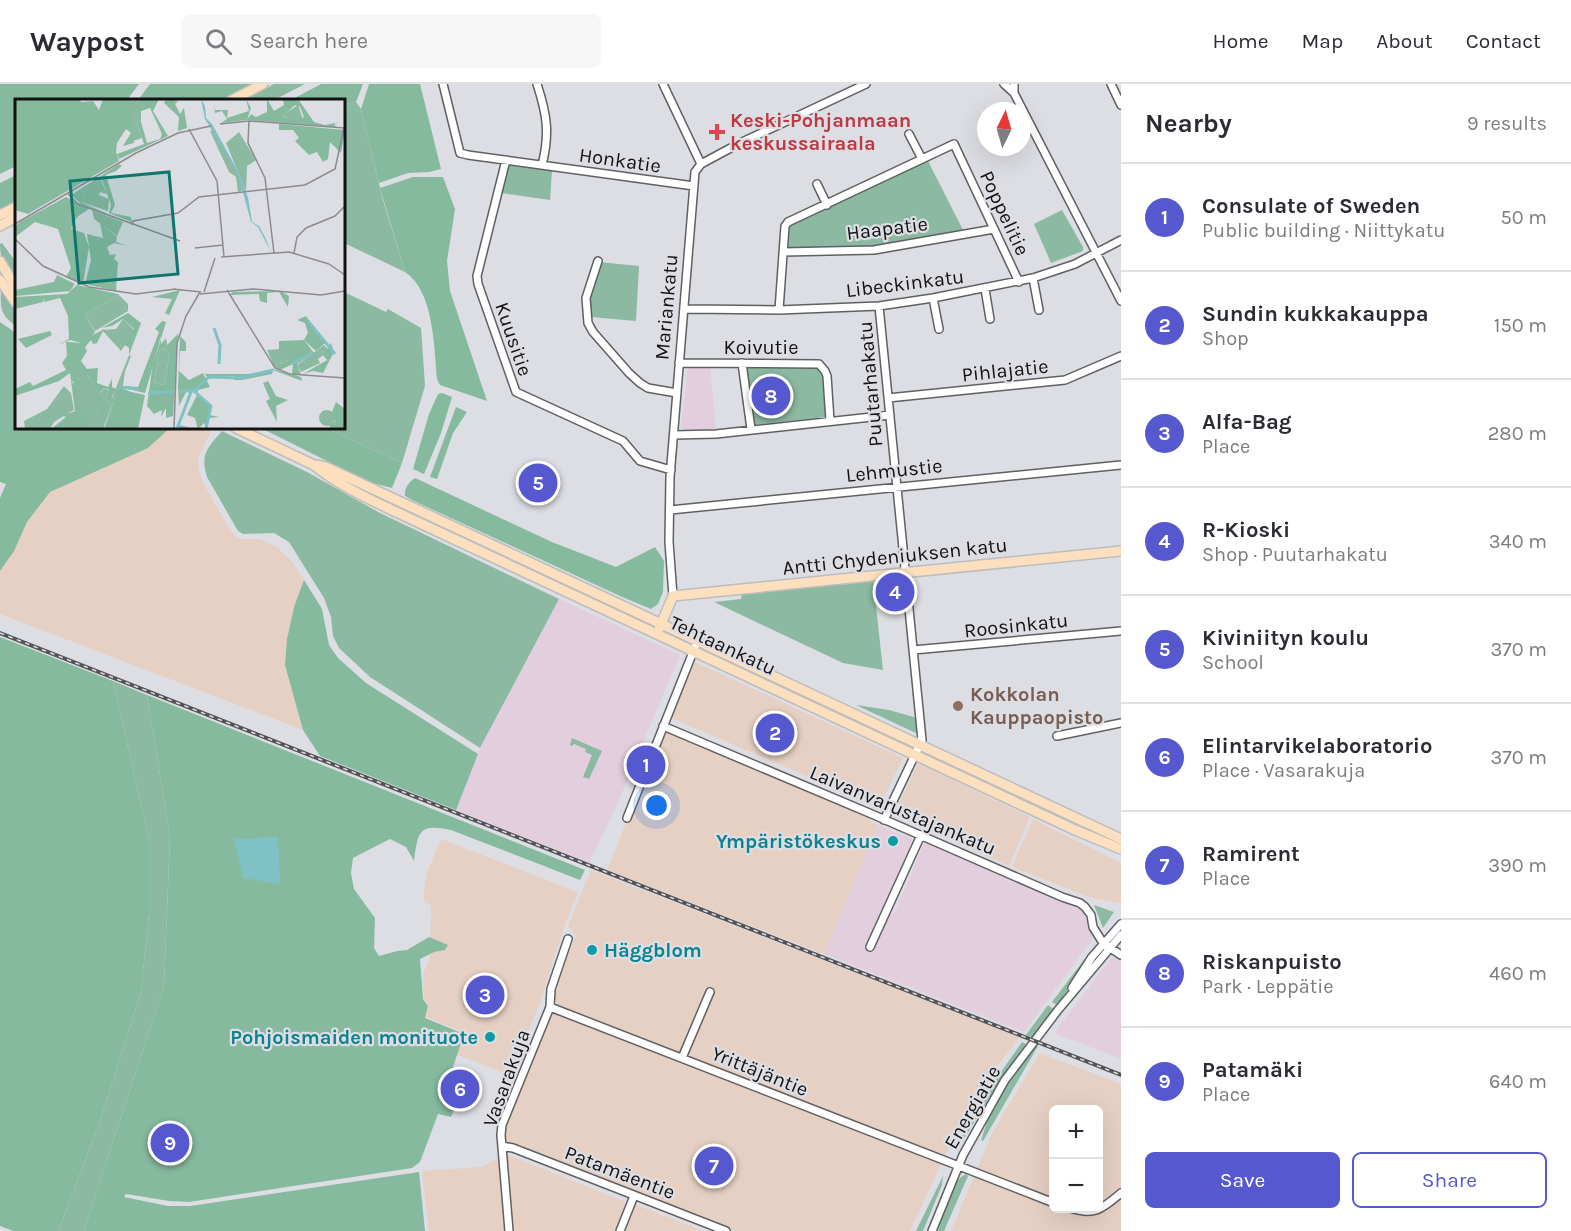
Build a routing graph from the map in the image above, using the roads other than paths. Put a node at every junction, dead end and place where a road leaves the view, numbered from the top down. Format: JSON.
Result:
{"nodes":[{"id":1,"x":263,"y":84,"type":"edge"},
{"id":2,"x":442,"y":84,"type":"edge"},
{"id":3,"x":537,"y":84,"type":"edge"},
{"id":4,"x":663,"y":84,"type":"edge"},
{"id":5,"x":866,"y":84,"type":"edge"},
{"id":6,"x":1004,"y":84,"type":"edge"},
{"id":7,"x":1014,"y":84,"type":"edge"},
{"id":8,"x":1111,"y":84,"type":"edge"},
{"id":9,"x":1014,"y":93,"type":"junction"},
{"id":10,"x":234,"y":99,"type":"edge"},
{"id":11,"x":1121,"y":105,"type":"edge"},
{"id":12,"x":909,"y":134,"type":"dead end"},
{"id":13,"x":922,"y":159,"type":"junction"},
{"id":14,"x":506,"y":160,"type":"junction"},
{"id":15,"x":701,"y":164,"type":"junction"},
{"id":16,"x":542,"y":165,"type":"junction"},
{"id":17,"x":817,"y":183,"type":"dead end"},
{"id":18,"x":694,"y":186,"type":"junction"},
{"id":19,"x":827,"y":205,"type":"junction"},
{"id":20,"x":15,"y":208,"type":"edge"},
{"id":21,"x":0,"y":215,"type":"edge"},
{"id":22,"x":15,"y":218,"type":"edge"},
{"id":23,"x":0,"y":226,"type":"edge"},
{"id":24,"x":994,"y":229,"type":"junction"},
{"id":25,"x":1121,"y":240,"type":"edge"},
{"id":26,"x":783,"y":252,"type":"junction"},
{"id":27,"x":1096,"y":252,"type":"junction"},
{"id":28,"x":0,"y":261,"type":"edge"},
{"id":29,"x":598,"y":261,"type":"dead end"},
{"id":30,"x":1033,"y":278,"type":"junction"},
{"id":31,"x":0,"y":280,"type":"edge"},
{"id":32,"x":1019,"y":282,"type":"junction"},
{"id":33,"x":15,"y":286,"type":"edge"},
{"id":34,"x":984,"y":289,"type":"junction"},
{"id":35,"x":933,"y":298,"type":"junction"},
{"id":36,"x":1121,"y":301,"type":"edge"},
{"id":37,"x":15,"y":302,"type":"edge"},
{"id":38,"x":879,"y":306,"type":"junction"},
{"id":39,"x":684,"y":309,"type":"junction"},
{"id":40,"x":779,"y":310,"type":"junction"},
{"id":41,"x":1039,"y":310,"type":"dead end"},
{"id":42,"x":990,"y":319,"type":"dead end"},
{"id":43,"x":939,"y":329,"type":"dead end"},
{"id":44,"x":1121,"y":356,"type":"edge"},
{"id":45,"x":680,"y":363,"type":"junction"},
{"id":46,"x":742,"y":363,"type":"junction"},
{"id":47,"x":677,"y":393,"type":"junction"},
{"id":48,"x":888,"y":398,"type":"junction"},
{"id":49,"x":890,"y":415,"type":"junction"},
{"id":50,"x":830,"y":421,"type":"junction"},
{"id":51,"x":238,"y":429,"type":"edge"},
{"id":52,"x":752,"y":429,"type":"junction"},
{"id":53,"x":674,"y":435,"type":"junction"},
{"id":54,"x":314,"y":465,"type":"junction"},
{"id":55,"x":1121,"y":465,"type":"edge"},
{"id":56,"x":671,"y":470,"type":"junction"},
{"id":57,"x":896,"y":486,"type":"junction"},
{"id":58,"x":670,"y":510,"type":"junction"},
{"id":59,"x":1121,"y":551,"type":"edge"},
{"id":60,"x":905,"y":572,"type":"junction"},
{"id":61,"x":673,"y":596,"type":"junction"},
{"id":62,"x":661,"y":624,"type":"junction"},
{"id":63,"x":1121,"y":631,"type":"edge"},
{"id":64,"x":657,"y":634,"type":"junction"},
{"id":65,"x":696,"y":647,"type":"junction"},
{"id":66,"x":913,"y":650,"type":"junction"},
{"id":67,"x":1121,"y":723,"type":"edge"},
{"id":68,"x":663,"y":726,"type":"junction"},
{"id":69,"x":1056,"y":736,"type":"dead end"},
{"id":70,"x":920,"y":745,"type":"junction"},
{"id":71,"x":915,"y":754,"type":"junction"},
{"id":72,"x":627,"y":818,"type":"dead end"},
{"id":73,"x":884,"y":820,"type":"junction"},
{"id":74,"x":921,"y":835,"type":"junction"},
{"id":75,"x":1121,"y":839,"type":"edge"},
{"id":76,"x":1121,"y":849,"type":"edge"},
{"id":77,"x":1121,"y":924,"type":"edge"},
{"id":78,"x":1121,"y":935,"type":"edge"},
{"id":79,"x":568,"y":939,"type":"dead end"},
{"id":80,"x":1106,"y":946,"type":"junction"},
{"id":81,"x":870,"y":947,"type":"dead end"},
{"id":82,"x":1121,"y":955,"type":"edge"},
{"id":83,"x":710,"y":992,"type":"dead end"},
{"id":84,"x":550,"y":1007,"type":"junction"},
{"id":85,"x":682,"y":1058,"type":"junction"},
{"id":86,"x":502,"y":1146,"type":"junction"},
{"id":87,"x":957,"y":1166,"type":"junction"},
{"id":88,"x":1121,"y":1193,"type":"edge"},
{"id":89,"x":634,"y":1196,"type":"junction"},
{"id":90,"x":1049,"y":1201,"type":"edge"},
{"id":91,"x":1103,"y":1207,"type":"edge"},
{"id":92,"x":509,"y":1231,"type":"edge"},
{"id":93,"x":620,"y":1231,"type":"edge"},
{"id":94,"x":726,"y":1231,"type":"edge"},
{"id":95,"x":932,"y":1231,"type":"edge"}],
"edges":[{"from":1,"to":10,"type":"main road"},
{"from":2,"to":14,"type":"street","name":"Honkatie"},
{"from":3,"to":16,"type":"street"},
{"from":4,"to":15,"type":"street"},
{"from":5,"to":15,"type":"street"},
{"from":6,"to":9,"type":"street"},
{"from":7,"to":9,"type":"street"},
{"from":8,"to":11,"type":"street"},
{"from":9,"to":27,"type":"street"},
{"from":12,"to":13,"type":"street"},
{"from":13,"to":19,"type":"street","name":"Poppelitie"},
{"from":13,"to":24,"type":"street","name":"Poppelitie"},
{"from":14,"to":16,"type":"street","name":"Honkatie"},
{"from":14,"to":56,"type":"street","name":"Kuusitie"},
{"from":15,"to":18,"type":"street","name":"Mariankatu"},
{"from":16,"to":18,"type":"street","name":"Honkatie"},
{"from":17,"to":19,"type":"street"},
{"from":18,"to":39,"type":"street","name":"Mariankatu"},
{"from":19,"to":26,"type":"street","name":"Poppelitie"},
{"from":20,"to":21,"type":"main road"},
{"from":22,"to":23,"type":"main road"},
{"from":24,"to":26,"type":"street","name":"Haapatie"},
{"from":24,"to":32,"type":"street","name":"Poppelitie"},
{"from":25,"to":27,"type":"street","name":"Libeckinkatu"},
{"from":26,"to":40,"type":"street","name":"Poppelitie"},
{"from":27,"to":30,"type":"street","name":"Libeckinkatu"},
{"from":27,"to":36,"type":"street"},
{"from":28,"to":33,"type":"main road"},
{"from":29,"to":47,"type":"street"},
{"from":30,"to":32,"type":"street","name":"Libeckinkatu"},
{"from":30,"to":41,"type":"street"},
{"from":31,"to":37,"type":"main road"},
{"from":32,"to":34,"type":"street","name":"Libeckinkatu"},
{"from":34,"to":35,"type":"street","name":"Libeckinkatu"},
{"from":34,"to":42,"type":"street"},
{"from":35,"to":38,"type":"street","name":"Libeckinkatu"},
{"from":35,"to":43,"type":"street"},
{"from":38,"to":40,"type":"street","name":"Libeckinkatu"},
{"from":38,"to":48,"type":"street","name":"Puutarhakatu"},
{"from":39,"to":40,"type":"street","name":"Libeckinkatu"},
{"from":39,"to":45,"type":"street","name":"Mariankatu"},
{"from":44,"to":48,"type":"street","name":"Pihlajatie"},
{"from":45,"to":46,"type":"street","name":"Koivutie"},
{"from":45,"to":47,"type":"street","name":"Mariankatu"},
{"from":46,"to":50,"type":"street","name":"Koivutie"},
{"from":46,"to":52,"type":"street"},
{"from":47,"to":53,"type":"street","name":"Mariankatu"},
{"from":48,"to":49,"type":"street","name":"Puutarhakatu"},
{"from":49,"to":50,"type":"street"},
{"from":49,"to":57,"type":"street","name":"Puutarhakatu"},
{"from":50,"to":52,"type":"street"},
{"from":51,"to":54,"type":"main road","name":"Tehtaankatu"},
{"from":52,"to":53,"type":"street"},
{"from":53,"to":56,"type":"street","name":"Mariankatu"},
{"from":54,"to":62,"type":"main road","name":"Tehtaankatu"},
{"from":54,"to":64,"type":"main road","name":"Tehtaankatu"},
{"from":55,"to":57,"type":"street","name":"Lehmustie"},
{"from":56,"to":58,"type":"street","name":"Mariankatu"},
{"from":57,"to":58,"type":"street","name":"Lehmustie"},
{"from":57,"to":60,"type":"street","name":"Puutarhakatu"},
{"from":58,"to":61,"type":"street","name":"Mariankatu"},
{"from":59,"to":60,"type":"main road","name":"Antti Chydeniuksen katu"},
{"from":60,"to":61,"type":"main road","name":"Antti Chydeniuksen katu"},
{"from":60,"to":66,"type":"street","name":"Puutarhakatu"},
{"from":61,"to":62,"type":"main road","name":"Mariankatu"},
{"from":62,"to":64,"type":"main road","name":"Mariankatu"},
{"from":62,"to":65,"type":"main road","name":"Tehtaankatu"},
{"from":63,"to":66,"type":"street","name":"Roosinkatu"},
{"from":64,"to":65,"type":"main road","name":"Tehtaankatu"},
{"from":65,"to":68,"type":"street"},
{"from":65,"to":70,"type":"main road","name":"Tehtaankatu"},
{"from":65,"to":71,"type":"main road","name":"Tehtaankatu"},
{"from":66,"to":70,"type":"street","name":"Puutarhakatu"},
{"from":67,"to":69,"type":"street"},
{"from":68,"to":72,"type":"street"},
{"from":68,"to":73,"type":"street","name":"Laivanvarustajankatu"},
{"from":70,"to":71,"type":"street"},
{"from":70,"to":75,"type":"main road","name":"Tehtaankatu"},
{"from":71,"to":73,"type":"street"},
{"from":71,"to":76,"type":"main road","name":"Tehtaankatu"},
{"from":73,"to":74,"type":"street","name":"Laivanvarustajankatu"},
{"from":74,"to":80,"type":"street","name":"Laivanvarustajankatu"},
{"from":74,"to":81,"type":"street"},
{"from":77,"to":80,"type":"street","name":"Energiatie"},
{"from":78,"to":80,"type":"street","name":"Energiatie"},
{"from":79,"to":84,"type":"street","name":"Vasarakuja"},
{"from":80,"to":82,"type":"street"},
{"from":80,"to":87,"type":"street","name":"Energiatie"},
{"from":83,"to":85,"type":"street"},
{"from":84,"to":85,"type":"street","name":"Yrittäjäntie"},
{"from":84,"to":86,"type":"street","name":"Vasarakuja"},
{"from":85,"to":87,"type":"street","name":"Yrittäjäntie"},
{"from":86,"to":89,"type":"street","name":"Patamäentie"},
{"from":86,"to":92,"type":"street","name":"Vasarakuja"},
{"from":87,"to":90,"type":"street","name":"Yrittäjäntie"},
{"from":87,"to":95,"type":"street","name":"Energiatie"},
{"from":88,"to":91,"type":"street"},
{"from":89,"to":93,"type":"street"},
{"from":89,"to":94,"type":"street","name":"Patamäentie"}]}
